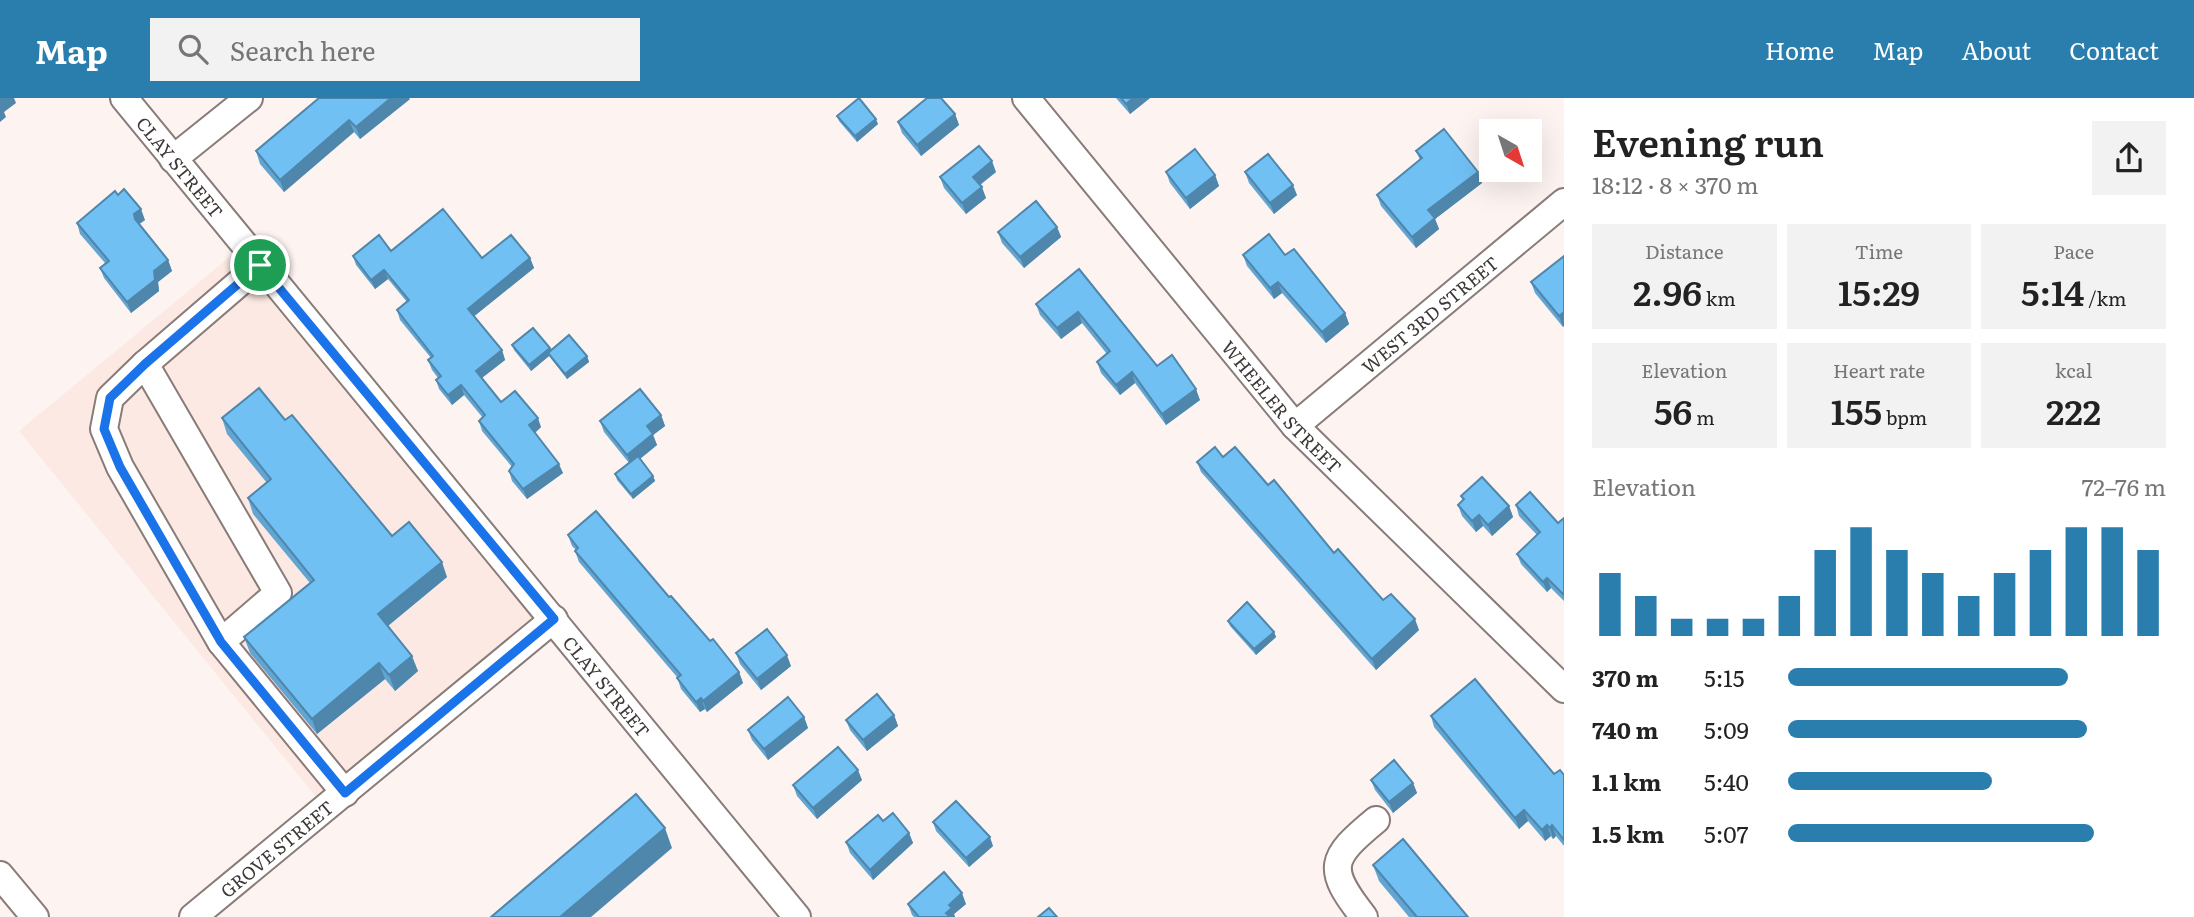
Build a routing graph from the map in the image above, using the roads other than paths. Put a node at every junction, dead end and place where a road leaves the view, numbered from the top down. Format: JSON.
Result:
{"nodes":[{"id":1,"x":124,"y":98,"type":"edge"},
{"id":2,"x":249,"y":98,"type":"edge"},
{"id":3,"x":1026,"y":98,"type":"edge"},
{"id":4,"x":173,"y":159,"type":"junction"},
{"id":5,"x":1564,"y":202,"type":"edge"},
{"id":6,"x":260,"y":265,"type":"junction"},
{"id":7,"x":145,"y":364,"type":"junction"},
{"id":8,"x":1295,"y":426,"type":"junction"},
{"id":9,"x":554,"y":619,"type":"junction"},
{"id":10,"x":221,"y":642,"type":"junction"},
{"id":11,"x":1564,"y":689,"type":"edge"},
{"id":12,"x":345,"y":793,"type":"junction"},
{"id":13,"x":1376,"y":820,"type":"dead end"},
{"id":14,"x":0,"y":875,"type":"edge"},
{"id":15,"x":35,"y":917,"type":"edge"},
{"id":16,"x":193,"y":917,"type":"edge"},
{"id":17,"x":797,"y":917,"type":"edge"},
{"id":18,"x":1364,"y":917,"type":"edge"}],
"edges":[{"from":1,"to":4,"type":"street","name":"CLAY STREET"},
{"from":2,"to":4,"type":"street"},
{"from":3,"to":8,"type":"street","name":"WHEELER STREET"},
{"from":4,"to":6,"type":"street","name":"CLAY STREET"},
{"from":5,"to":8,"type":"street","name":"WEST 3RD STREET"},
{"from":6,"to":7,"type":"street"},
{"from":6,"to":9,"type":"street","name":"CLAY STREET"},
{"from":7,"to":10,"type":"street"},
{"from":7,"to":10,"type":"street"},
{"from":8,"to":11,"type":"street","name":"WHEELER STREET"},
{"from":9,"to":12,"type":"street","name":"GROVE STREET"},
{"from":9,"to":17,"type":"street","name":"CLAY STREET"},
{"from":10,"to":12,"type":"street"},
{"from":12,"to":16,"type":"street","name":"GROVE STREET"},
{"from":13,"to":18,"type":"street"},
{"from":14,"to":15,"type":"street"}]}
